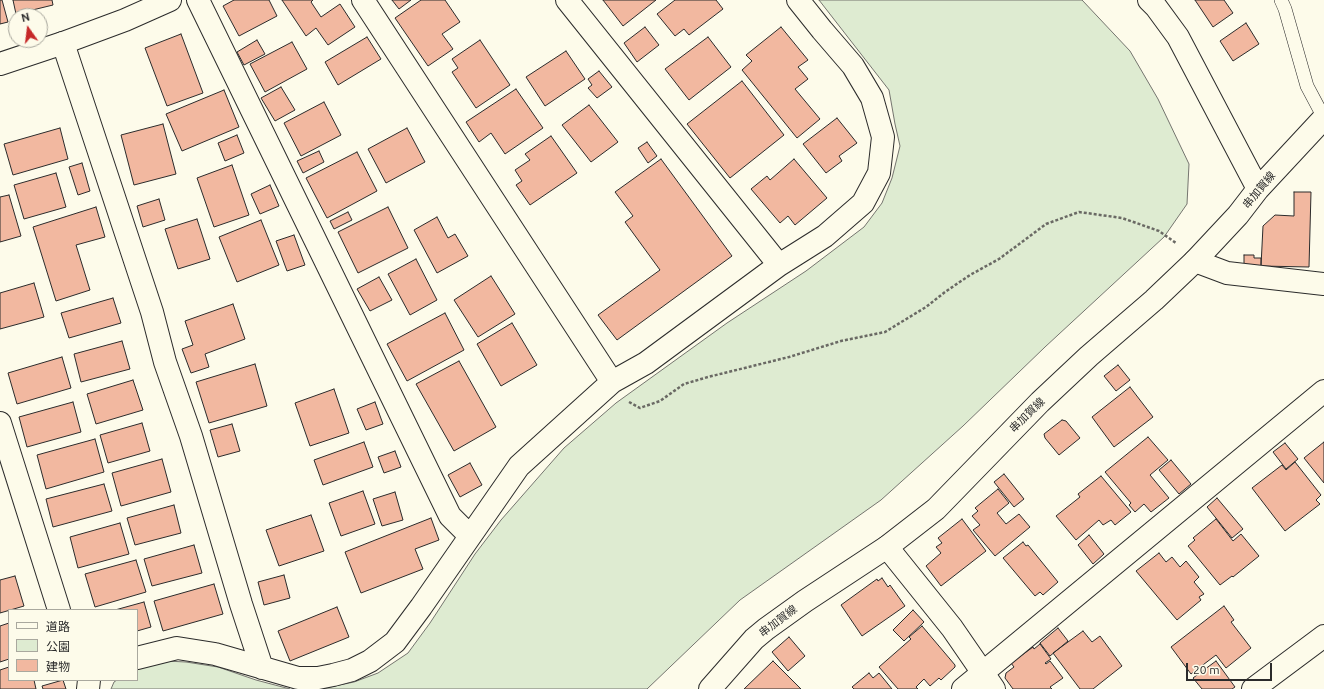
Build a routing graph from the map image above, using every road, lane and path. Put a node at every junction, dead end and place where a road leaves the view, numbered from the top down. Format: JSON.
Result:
{"nodes":[{"id":1,"x":170,"y":0,"type":"edge"},
{"id":2,"x":198,"y":0,"type":"edge"},
{"id":3,"x":363,"y":0,"type":"edge"},
{"id":4,"x":568,"y":0,"type":"edge"},
{"id":5,"x":798,"y":0,"type":"edge"},
{"id":6,"x":1149,"y":0,"type":"edge"},
{"id":7,"x":1281,"y":0,"type":"edge"},
{"id":8,"x":63,"y":43,"type":"junction"},
{"id":9,"x":0,"y":64,"type":"edge"},
{"id":10,"x":1324,"y":118,"type":"edge"},
{"id":11,"x":1258,"y":189,"type":"junction"},
{"id":12,"x":1195,"y":261,"type":"junction"},
{"id":13,"x":779,"y":265,"type":"junction"},
{"id":14,"x":1324,"y":284,"type":"edge"},
{"id":15,"x":612,"y":382,"type":"junction"},
{"id":16,"x":1324,"y":391,"type":"edge"},
{"id":17,"x":0,"y":423,"type":"edge"},
{"id":18,"x":470,"y":536,"type":"junction"},
{"id":19,"x":887,"y":547,"type":"junction"},
{"id":20,"x":59,"y":609,"type":"edge"},
{"id":21,"x":1324,"y":636,"type":"edge"},
{"id":22,"x":138,"y":658,"type":"edge"},
{"id":23,"x":262,"y":668,"type":"junction"},
{"id":24,"x":988,"y":681,"type":"edge"},
{"id":25,"x":710,"y":689,"type":"edge"},
{"id":26,"x":963,"y":689,"type":"edge"},
{"id":27,"x":1253,"y":689,"type":"edge"}],
"edges":[{"from":1,"to":8,"type":"street"},
{"from":2,"to":18,"type":"street"},
{"from":3,"to":15,"type":"street"},
{"from":4,"to":13,"type":"street"},
{"from":5,"to":13,"type":"street"},
{"from":6,"to":11,"type":"street"},
{"from":7,"to":10,"type":"lane"},
{"from":8,"to":9,"type":"street"},
{"from":8,"to":23,"type":"street"},
{"from":10,"to":11,"type":"street","name":"串加賀線"},
{"from":11,"to":12,"type":"street","name":"串加賀線"},
{"from":12,"to":14,"type":"street"},
{"from":12,"to":15,"type":"path"},
{"from":12,"to":19,"type":"street","name":"串加賀線"},
{"from":13,"to":15,"type":"street"},
{"from":15,"to":18,"type":"street"},
{"from":16,"to":24,"type":"street"},
{"from":17,"to":20,"type":"street"},
{"from":18,"to":23,"type":"street"},
{"from":19,"to":24,"type":"street"},
{"from":19,"to":25,"type":"street","name":"串加賀線"},
{"from":21,"to":27,"type":"street"},
{"from":22,"to":23,"type":"street"},
{"from":24,"to":26,"type":"street"}]}
